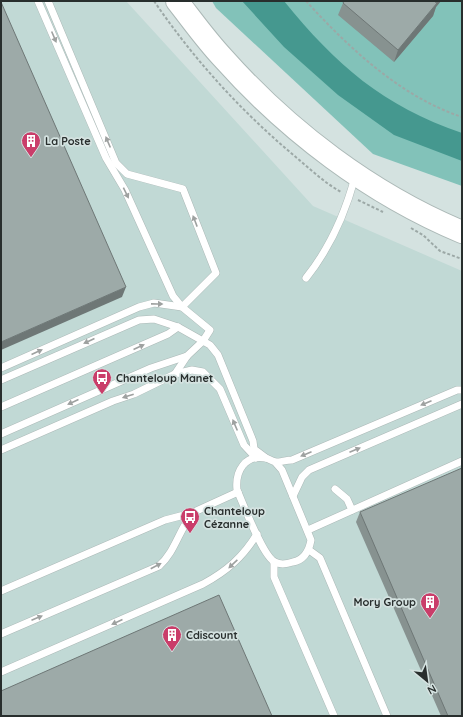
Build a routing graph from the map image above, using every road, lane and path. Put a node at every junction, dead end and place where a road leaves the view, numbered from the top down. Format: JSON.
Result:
{"nodes":[{"id":1,"x":38,"y":1,"type":"edge"},
{"id":2,"x":48,"y":1,"type":"edge"},
{"id":3,"x":177,"y":1,"type":"edge"},
{"id":4,"x":306,"y":1,"type":"edge"},
{"id":5,"x":462,"y":117,"type":"edge"},
{"id":6,"x":356,"y":174,"type":"junction"},
{"id":7,"x":462,"y":232,"type":"edge"},
{"id":8,"x":306,"y":278,"type":"dead end"},
{"id":9,"x":182,"y":307,"type":"junction"},
{"id":10,"x":178,"y":327,"type":"junction"},
{"id":11,"x":204,"y":341,"type":"junction"},
{"id":12,"x":187,"y":356,"type":"junction"},
{"id":13,"x":1,"y":368,"type":"edge"},
{"id":14,"x":176,"y":374,"type":"junction"},
{"id":15,"x":1,"y":380,"type":"edge"},
{"id":16,"x":462,"y":390,"type":"edge"},
{"id":17,"x":462,"y":404,"type":"edge"},
{"id":18,"x":1,"y":407,"type":"edge"},
{"id":19,"x":1,"y":434,"type":"edge"},
{"id":20,"x":1,"y":450,"type":"edge"},
{"id":21,"x":256,"y":458,"type":"junction"},
{"id":22,"x":266,"y":458,"type":"junction"},
{"id":23,"x":275,"y":462,"type":"junction"},
{"id":24,"x":462,"y":462,"type":"edge"},
{"id":25,"x":335,"y":489,"type":"dead end"},
{"id":26,"x":238,"y":492,"type":"junction"},
{"id":27,"x":293,"y":496,"type":"junction"},
{"id":28,"x":352,"y":510,"type":"junction"},
{"id":29,"x":192,"y":514,"type":"junction"},
{"id":30,"x":308,"y":530,"type":"junction"},
{"id":31,"x":257,"y":534,"type":"junction"},
{"id":32,"x":309,"y":550,"type":"junction"},
{"id":33,"x":274,"y":562,"type":"junction"},
{"id":34,"x":1,"y":591,"type":"edge"},
{"id":35,"x":1,"y":634,"type":"edge"},
{"id":36,"x":1,"y":672,"type":"edge"},
{"id":37,"x":334,"y":716,"type":"edge"},
{"id":38,"x":387,"y":716,"type":"edge"}],
"edges":[{"from":1,"to":9,"type":"lane","one_way":true},
{"from":9,"to":2,"type":"lane","one_way":true},
{"from":3,"to":6,"type":"main road"},
{"from":4,"to":5,"type":"path"},
{"from":6,"to":7,"type":"main road"},
{"from":6,"to":8,"type":"lane"},
{"from":9,"to":11,"type":"lane"},
{"from":13,"to":9,"type":"lane","one_way":true},
{"from":10,"to":11,"type":"lane"},
{"from":10,"to":15,"type":"lane","one_way":true},
{"from":18,"to":10,"type":"lane","one_way":true},
{"from":11,"to":12,"type":"lane"},
{"from":11,"to":22,"type":"lane"},
{"from":12,"to":14,"type":"lane"},
{"from":12,"to":19,"type":"lane","one_way":true},
{"from":14,"to":20,"type":"lane","one_way":true},
{"from":21,"to":14,"type":"lane","one_way":true},
{"from":16,"to":23,"type":"lane","one_way":true},
{"from":27,"to":17,"type":"lane","one_way":true},
{"from":21,"to":22,"type":"lane"},
{"from":21,"to":26,"type":"lane"},
{"from":22,"to":23,"type":"lane"},
{"from":23,"to":27,"type":"lane"},
{"from":24,"to":28,"type":"lane"},
{"from":25,"to":28,"type":"lane"},
{"from":26,"to":29,"type":"lane"},
{"from":26,"to":31,"type":"lane"},
{"from":27,"to":30,"type":"lane"},
{"from":28,"to":30,"type":"lane"},
{"from":29,"to":34,"type":"lane"},
{"from":35,"to":29,"type":"lane","one_way":true},
{"from":30,"to":32,"type":"lane"},
{"from":31,"to":33,"type":"lane"},
{"from":31,"to":36,"type":"lane","one_way":true},
{"from":32,"to":33,"type":"lane"},
{"from":32,"to":38,"type":"lane"},
{"from":33,"to":37,"type":"lane"}]}
